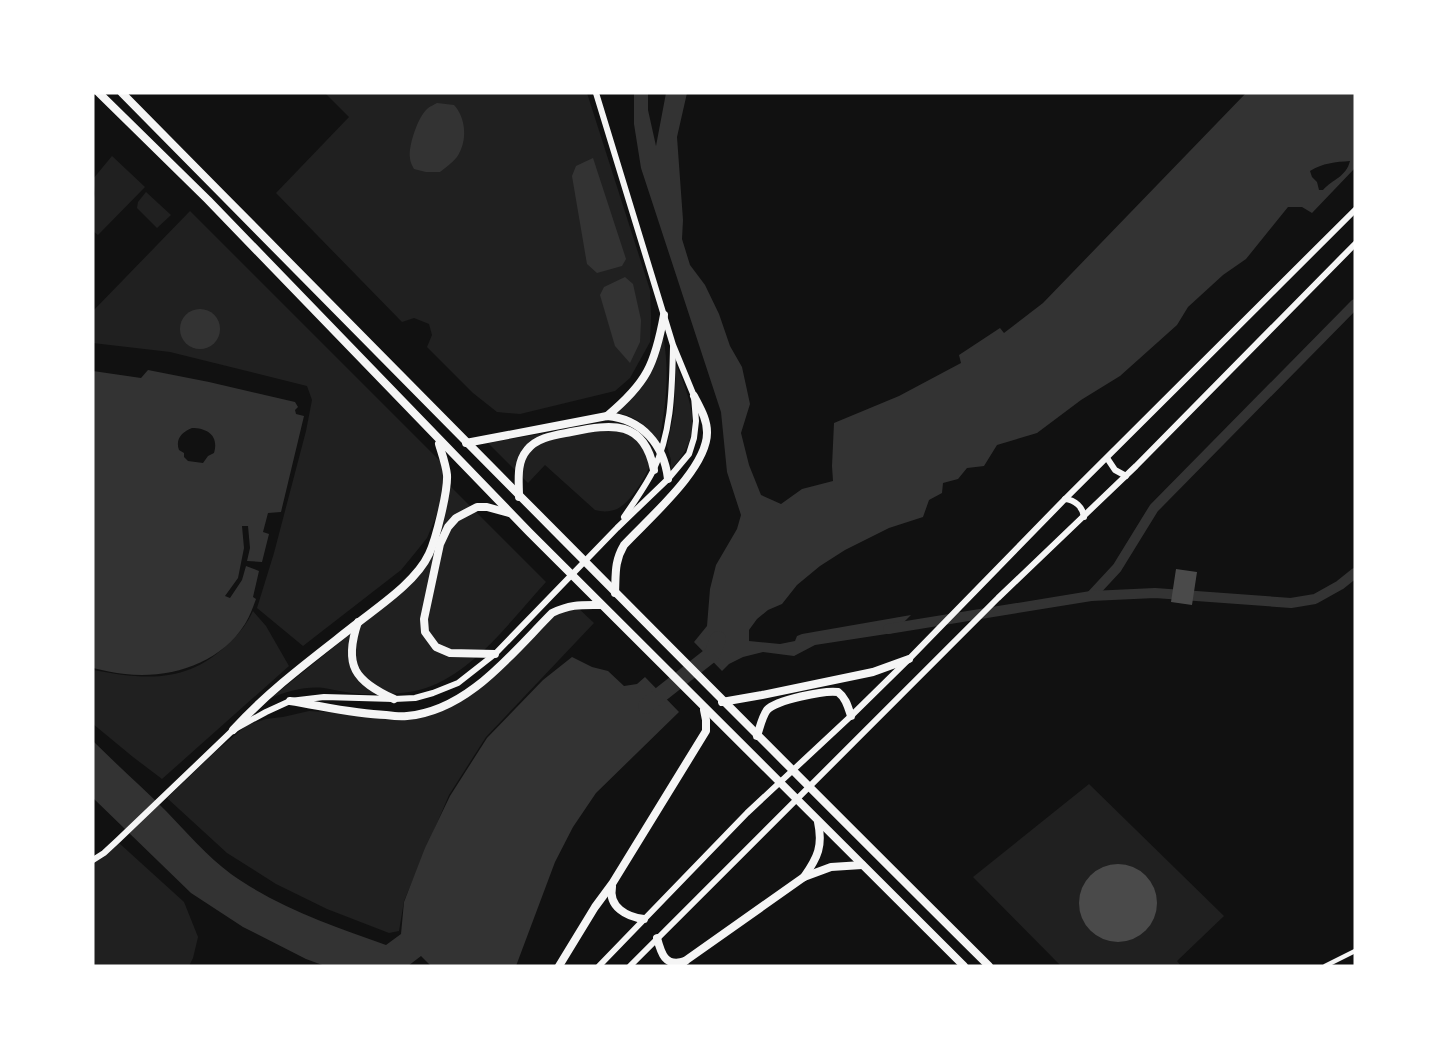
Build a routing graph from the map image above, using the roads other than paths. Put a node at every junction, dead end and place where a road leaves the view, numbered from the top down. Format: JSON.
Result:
{"nodes":[{"id":1,"x":99,"y":93,"type":"edge"},
{"id":2,"x":122,"y":93,"type":"edge"},
{"id":3,"x":596,"y":93,"type":"edge"},
{"id":4,"x":1355,"y":209,"type":"edge"},
{"id":5,"x":1355,"y":244,"type":"edge"},
{"id":6,"x":664,"y":315,"type":"junction"},
{"id":7,"x":673,"y":345,"type":"junction"},
{"id":8,"x":694,"y":397,"type":"junction"},
{"id":9,"x":607,"y":415,"type":"junction"},
{"id":10,"x":439,"y":441,"type":"junction"},
{"id":11,"x":466,"y":443,"type":"junction"},
{"id":12,"x":661,"y":452,"type":"junction"},
{"id":13,"x":1107,"y":458,"type":"junction"},
{"id":14,"x":654,"y":470,"type":"junction"},
{"id":15,"x":1126,"y":476,"type":"junction"},
{"id":16,"x":668,"y":479,"type":"junction"},
{"id":17,"x":519,"y":497,"type":"junction"},
{"id":18,"x":1065,"y":499,"type":"junction"},
{"id":19,"x":511,"y":514,"type":"junction"},
{"id":20,"x":1084,"y":517,"type":"junction"},
{"id":21,"x":617,"y":528,"type":"junction"},
{"id":22,"x":615,"y":593,"type":"junction"},
{"id":23,"x":601,"y":605,"type":"junction"},
{"id":24,"x":358,"y":622,"type":"junction"},
{"id":25,"x":495,"y":654,"type":"junction"},
{"id":26,"x":909,"y":659,"type":"junction"},
{"id":27,"x":394,"y":699,"type":"junction"},
{"id":28,"x":290,"y":701,"type":"junction"},
{"id":29,"x":722,"y":702,"type":"junction"},
{"id":30,"x":703,"y":707,"type":"junction"},
{"id":31,"x":850,"y":716,"type":"junction"},
{"id":32,"x":233,"y":730,"type":"junction"},
{"id":33,"x":706,"y":730,"type":"junction"},
{"id":34,"x":728,"y":733,"type":"junction"},
{"id":35,"x":757,"y":736,"type":"junction"},
{"id":36,"x":818,"y":822,"type":"junction"},
{"id":37,"x":93,"y":860,"type":"edge"},
{"id":38,"x":862,"y":865,"type":"junction"},
{"id":39,"x":804,"y":877,"type":"junction"},
{"id":40,"x":612,"y":884,"type":"junction"},
{"id":41,"x":645,"y":919,"type":"junction"},
{"id":42,"x":657,"y":938,"type":"junction"},
{"id":43,"x":1355,"y":951,"type":"edge"},
{"id":44,"x":682,"y":964,"type":"edge"},
{"id":45,"x":559,"y":966,"type":"edge"},
{"id":46,"x":599,"y":966,"type":"edge"},
{"id":47,"x":630,"y":966,"type":"edge"},
{"id":48,"x":964,"y":966,"type":"edge"},
{"id":49,"x":989,"y":966,"type":"edge"},
{"id":50,"x":1325,"y":966,"type":"edge"}],
"edges":[{"from":1,"to":10,"type":"highway"},
{"from":2,"to":11,"type":"highway"},
{"from":3,"to":6,"type":"main road"},
{"from":4,"to":13,"type":"main road"},
{"from":5,"to":15,"type":"main road"},
{"from":6,"to":7,"type":"main road"},
{"from":6,"to":9,"type":"highway"},
{"from":7,"to":8,"type":"main road"},
{"from":7,"to":12,"type":"main road"},
{"from":8,"to":16,"type":"main road"},
{"from":8,"to":22,"type":"highway"},
{"from":9,"to":11,"type":"highway"},
{"from":9,"to":12,"type":"highway"},
{"from":10,"to":19,"type":"highway"},
{"from":10,"to":24,"type":"highway"},
{"from":11,"to":17,"type":"highway"},
{"from":12,"to":14,"type":"main road"},
{"from":12,"to":16,"type":"highway"},
{"from":13,"to":15,"type":"main road"},
{"from":13,"to":18,"type":"main road"},
{"from":14,"to":17,"type":"highway"},
{"from":14,"to":21,"type":"main road"},
{"from":15,"to":20,"type":"main road"},
{"from":16,"to":21,"type":"main road"},
{"from":17,"to":22,"type":"highway"},
{"from":18,"to":20,"type":"main road"},
{"from":18,"to":26,"type":"main road"},
{"from":19,"to":23,"type":"highway"},
{"from":19,"to":25,"type":"highway"},
{"from":20,"to":42,"type":"main road"},
{"from":21,"to":25,"type":"main road"},
{"from":22,"to":29,"type":"highway"},
{"from":23,"to":28,"type":"highway"},
{"from":23,"to":30,"type":"highway"},
{"from":24,"to":27,"type":"highway"},
{"from":24,"to":32,"type":"highway"},
{"from":25,"to":27,"type":"main road"},
{"from":26,"to":29,"type":"highway"},
{"from":26,"to":31,"type":"main road"},
{"from":27,"to":28,"type":"main road"},
{"from":28,"to":32,"type":"main road"},
{"from":29,"to":35,"type":"highway"},
{"from":30,"to":33,"type":"highway"},
{"from":30,"to":34,"type":"highway"},
{"from":31,"to":35,"type":"highway"},
{"from":31,"to":41,"type":"main road"},
{"from":32,"to":37,"type":"main road"},
{"from":33,"to":34,"type":"highway"},
{"from":33,"to":40,"type":"highway"},
{"from":34,"to":36,"type":"highway"},
{"from":35,"to":49,"type":"highway"},
{"from":36,"to":38,"type":"highway"},
{"from":36,"to":39,"type":"highway"},
{"from":38,"to":39,"type":"highway"},
{"from":38,"to":48,"type":"highway"},
{"from":39,"to":44,"type":"highway"},
{"from":40,"to":41,"type":"highway"},
{"from":40,"to":45,"type":"highway"},
{"from":41,"to":46,"type":"main road"},
{"from":42,"to":44,"type":"highway"},
{"from":42,"to":47,"type":"main road"},
{"from":43,"to":50,"type":"street"}]}
